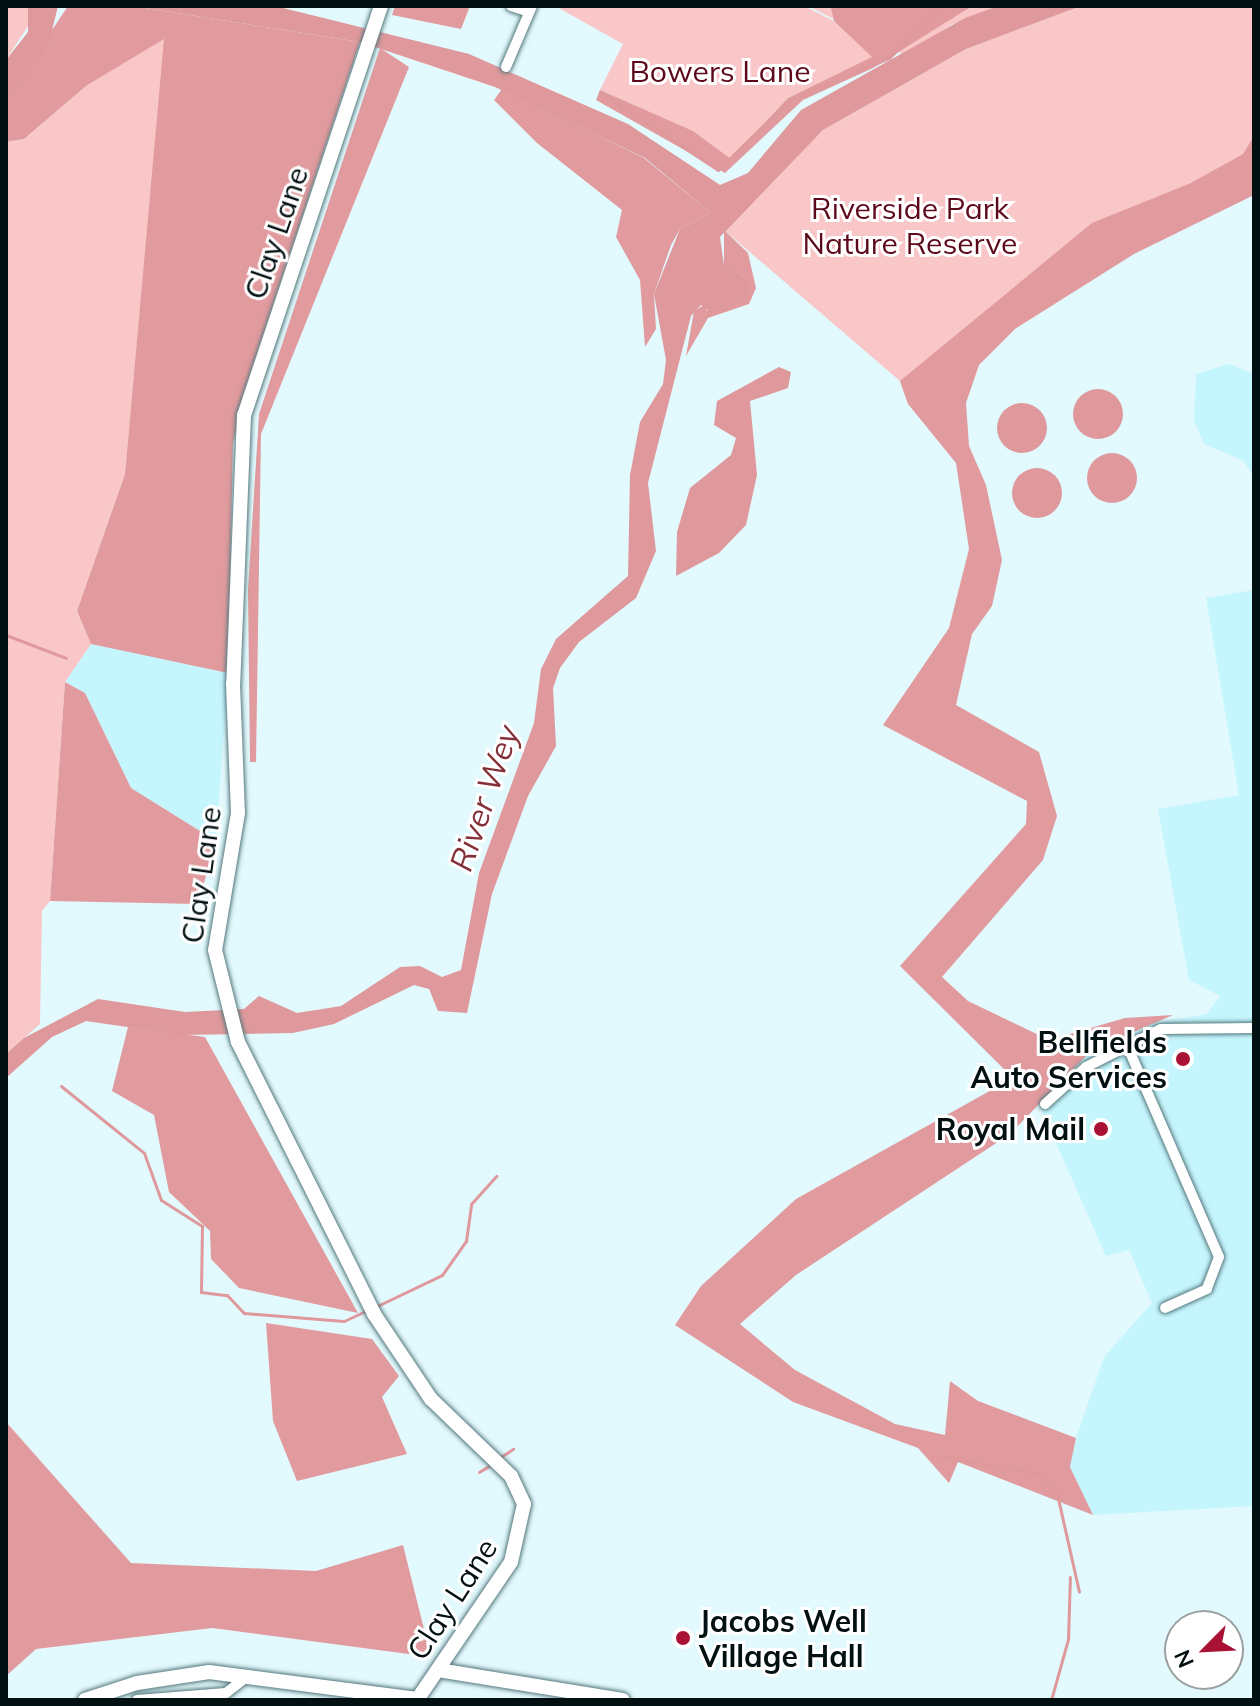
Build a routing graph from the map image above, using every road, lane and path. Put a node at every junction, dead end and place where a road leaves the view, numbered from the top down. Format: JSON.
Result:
{"nodes":[{"id":1,"x":381,"y":6,"type":"edge"},
{"id":2,"x":511,"y":6,"type":"edge"},
{"id":3,"x":530,"y":9,"type":"edge"},
{"id":4,"x":506,"y":67,"type":"dead end"},
{"id":5,"x":1254,"y":1028,"type":"edge"},
{"id":6,"x":1126,"y":1043,"type":"junction"},
{"id":7,"x":1045,"y":1104,"type":"dead end"},
{"id":8,"x":1165,"y":1308,"type":"dead end"},
{"id":9,"x":438,"y":1670,"type":"junction"},
{"id":10,"x":249,"y":1675,"type":"junction"},
{"id":11,"x":85,"y":1700,"type":"edge"},
{"id":12,"x":137,"y":1700,"type":"edge"},
{"id":13,"x":417,"y":1700,"type":"edge"},
{"id":14,"x":623,"y":1700,"type":"edge"}],
"edges":[{"from":1,"to":9,"type":"street","name":"Clay Lane"},
{"from":2,"to":3,"type":"street"},
{"from":3,"to":4,"type":"street"},
{"from":5,"to":6,"type":"street"},
{"from":6,"to":7,"type":"street"},
{"from":6,"to":8,"type":"street"},
{"from":9,"to":13,"type":"street","name":"Clay Lane"},
{"from":9,"to":14,"type":"street"},
{"from":10,"to":11,"type":"street"},
{"from":10,"to":12,"type":"street"},
{"from":10,"to":13,"type":"street"}]}
